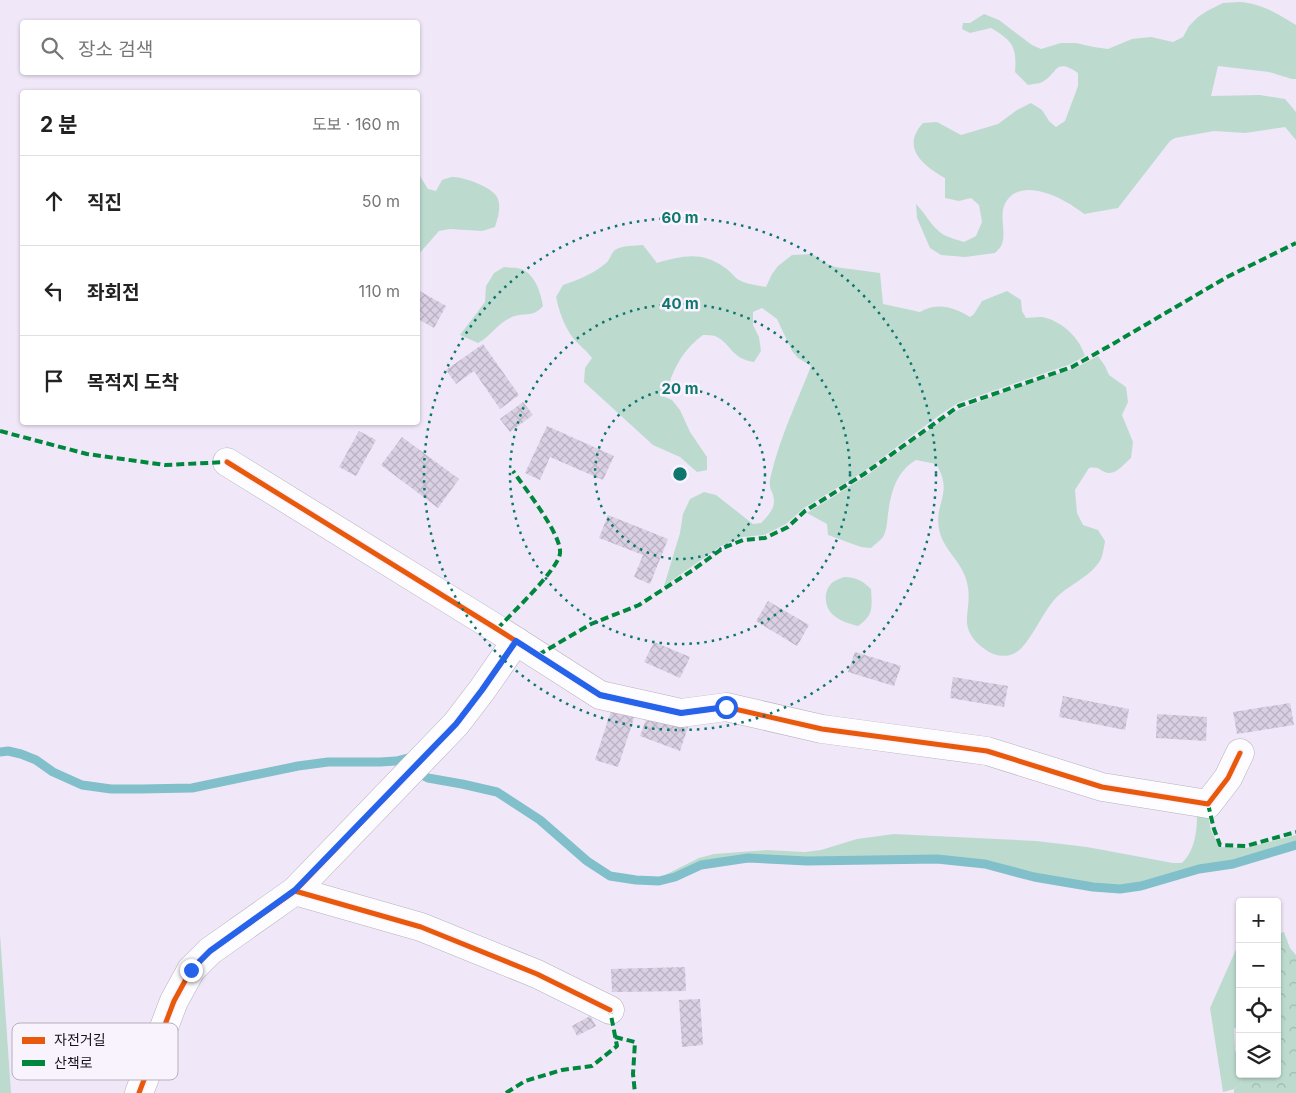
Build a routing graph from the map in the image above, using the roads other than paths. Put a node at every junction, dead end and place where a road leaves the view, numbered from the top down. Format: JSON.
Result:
{"nodes":[{"id":1,"x":227,"y":462,"type":"dead end"},
{"id":2,"x":516,"y":641,"type":"junction"},
{"id":3,"x":1240,"y":753,"type":"dead end"},
{"id":4,"x":295,"y":890,"type":"junction"},
{"id":5,"x":610,"y":1010,"type":"dead end"},
{"id":6,"x":166,"y":1023,"type":"edge"},
{"id":7,"x":144,"y":1080,"type":"edge"},
{"id":8,"x":139,"y":1093,"type":"edge"}],
"edges":[{"from":1,"to":2,"type":"street"},
{"from":2,"to":3,"type":"street"},
{"from":2,"to":4,"type":"street"},
{"from":4,"to":5,"type":"street"},
{"from":4,"to":6,"type":"street"},
{"from":7,"to":8,"type":"street"}]}
